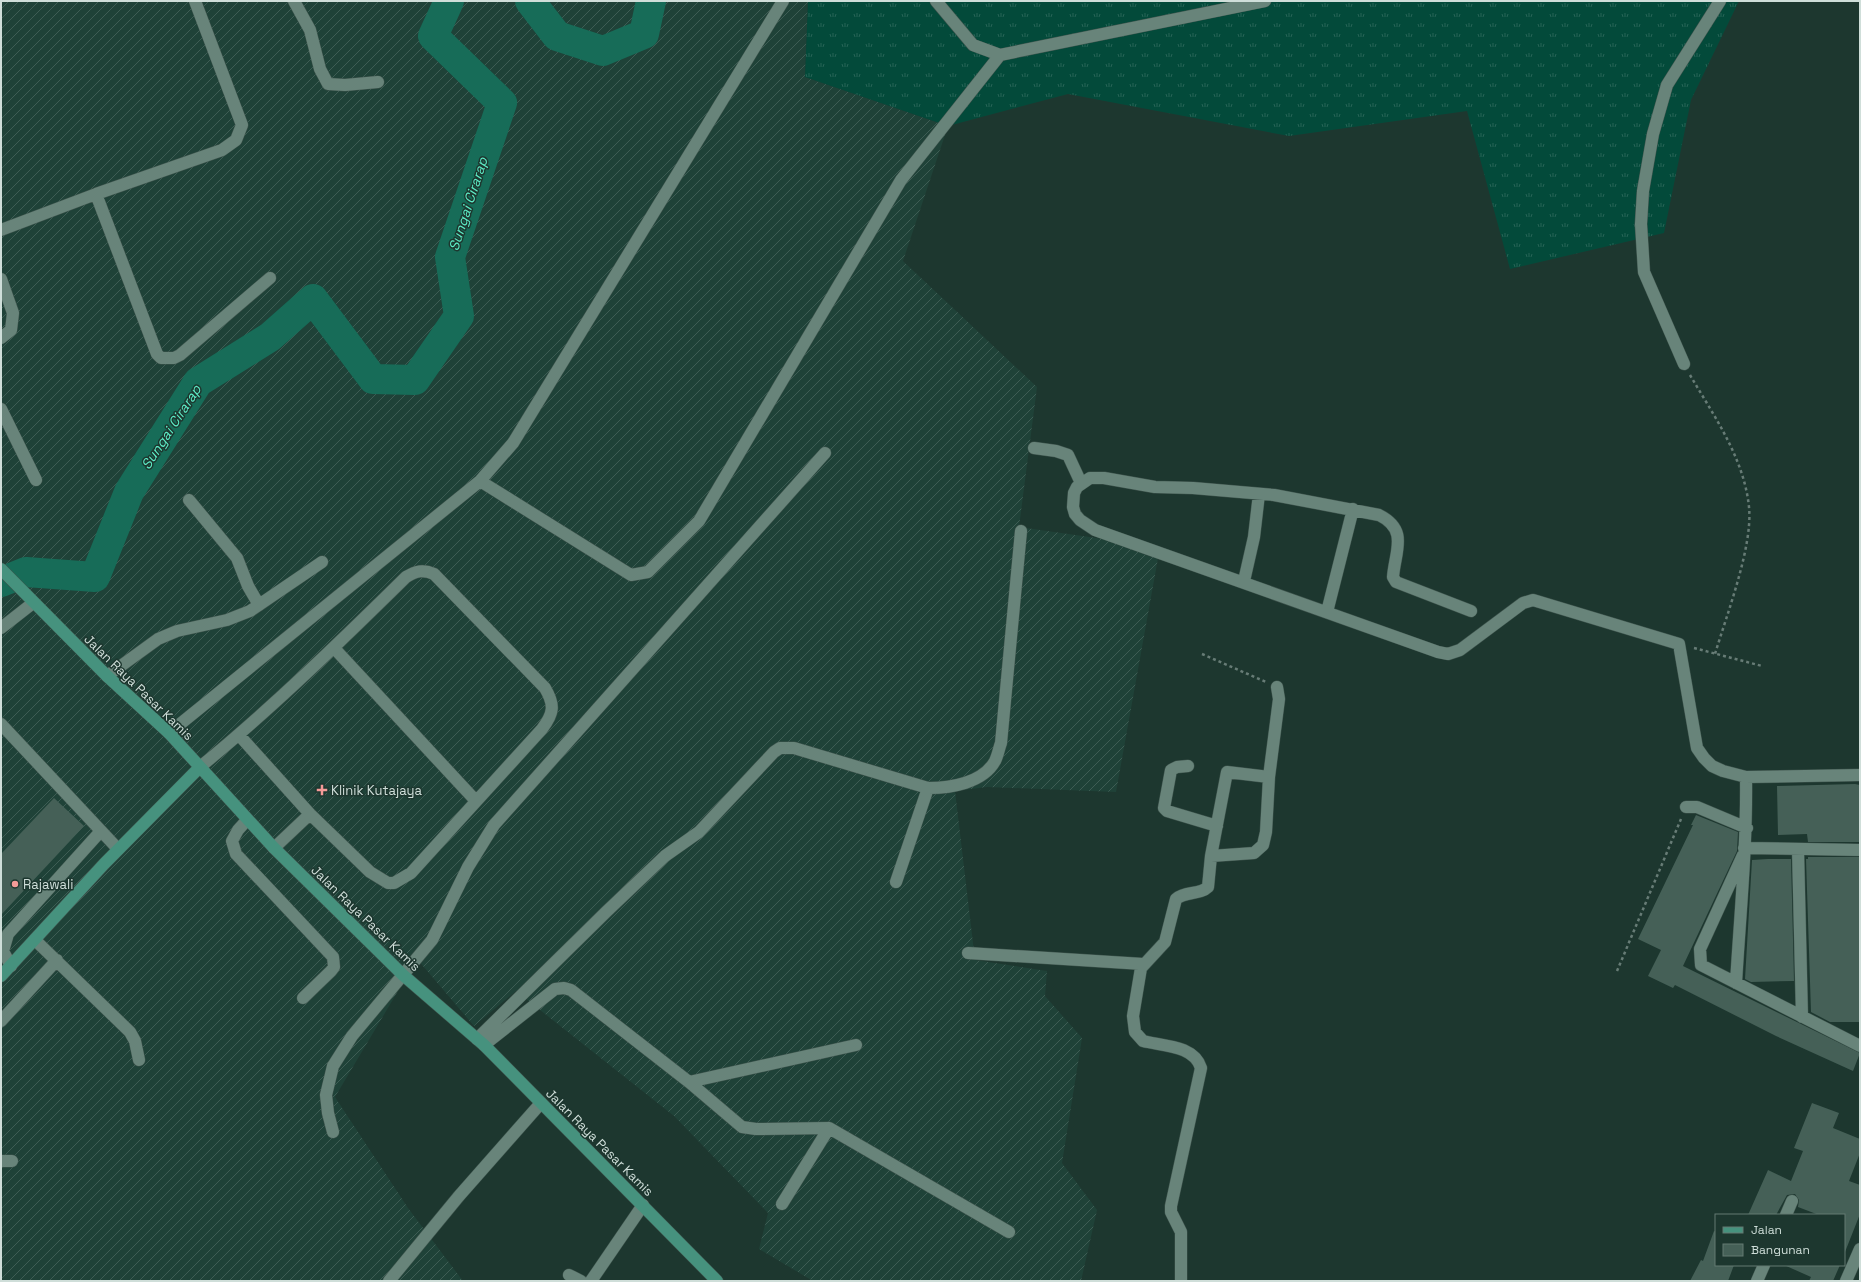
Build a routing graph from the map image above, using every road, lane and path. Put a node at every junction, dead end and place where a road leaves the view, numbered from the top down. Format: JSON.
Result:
{"nodes":[{"id":1,"x":195,"y":1,"type":"edge"},
{"id":2,"x":294,"y":1,"type":"edge"},
{"id":3,"x":783,"y":1,"type":"edge"},
{"id":4,"x":936,"y":1,"type":"edge"},
{"id":5,"x":1265,"y":1,"type":"edge"},
{"id":6,"x":1720,"y":1,"type":"edge"},
{"id":7,"x":1000,"y":55,"type":"junction"},
{"id":8,"x":378,"y":82,"type":"dead end"},
{"id":9,"x":96,"y":194,"type":"junction"},
{"id":10,"x":1,"y":230,"type":"edge"},
{"id":11,"x":270,"y":278,"type":"dead end"},
{"id":12,"x":1,"y":279,"type":"edge"},
{"id":13,"x":1,"y":338,"type":"edge"},
{"id":14,"x":1684,"y":364,"type":"joint"},
{"id":15,"x":1,"y":409,"type":"edge"},
{"id":16,"x":1034,"y":448,"type":"dead end"},
{"id":17,"x":825,"y":453,"type":"dead end"},
{"id":18,"x":36,"y":480,"type":"dead end"},
{"id":19,"x":480,"y":481,"type":"junction"},
{"id":20,"x":1081,"y":483,"type":"junction"},
{"id":21,"x":1259,"y":494,"type":"junction"},
{"id":22,"x":189,"y":500,"type":"dead end"},
{"id":23,"x":1353,"y":509,"type":"junction"},
{"id":24,"x":1021,"y":531,"type":"dead end"},
{"id":25,"x":322,"y":562,"type":"dead end"},
{"id":26,"x":1,"y":569,"type":"edge"},
{"id":27,"x":1244,"y":581,"type":"junction"},
{"id":28,"x":33,"y":602,"type":"junction"},
{"id":29,"x":259,"y":605,"type":"junction"},
{"id":30,"x":1470,"y":611,"type":"dead end"},
{"id":31,"x":1327,"y":612,"type":"junction"},
{"id":32,"x":1,"y":628,"type":"edge"},
{"id":33,"x":1679,"y":644,"type":"junction"},
{"id":34,"x":334,"y":648,"type":"junction"},
{"id":35,"x":1202,"y":654,"type":"dead end"},
{"id":36,"x":1716,"y":654,"type":"junction"},
{"id":37,"x":1762,"y":666,"type":"dead end"},
{"id":38,"x":106,"y":676,"type":"junction"},
{"id":39,"x":1277,"y":687,"type":"joint"},
{"id":40,"x":1,"y":724,"type":"edge"},
{"id":41,"x":169,"y":733,"type":"junction"},
{"id":42,"x":239,"y":735,"type":"junction"},
{"id":43,"x":1188,"y":766,"type":"dead end"},
{"id":44,"x":200,"y":767,"type":"junction"},
{"id":45,"x":1860,"y":775,"type":"edge"},
{"id":46,"x":1269,"y":777,"type":"junction"},
{"id":47,"x":1746,"y":777,"type":"junction"},
{"id":48,"x":928,"y":788,"type":"junction"},
{"id":49,"x":476,"y":801,"type":"junction"},
{"id":50,"x":1686,"y":807,"type":"joint"},
{"id":51,"x":310,"y":814,"type":"junction"},
{"id":52,"x":247,"y":820,"type":"junction"},
{"id":53,"x":1217,"y":826,"type":"junction"},
{"id":54,"x":1747,"y":828,"type":"junction"},
{"id":55,"x":100,"y":832,"type":"junction"},
{"id":56,"x":274,"y":848,"type":"junction"},
{"id":57,"x":118,"y":849,"type":"junction"},
{"id":58,"x":1798,"y":850,"type":"junction"},
{"id":59,"x":1860,"y":850,"type":"edge"},
{"id":60,"x":1743,"y":851,"type":"junction"},
{"id":61,"x":1211,"y":856,"type":"junction"},
{"id":62,"x":896,"y":882,"type":"dead end"},
{"id":63,"x":35,"y":940,"type":"junction"},
{"id":64,"x":968,"y":953,"type":"dead end"},
{"id":65,"x":57,"y":960,"type":"junction"},
{"id":66,"x":1143,"y":964,"type":"junction"},
{"id":67,"x":11,"y":966,"type":"junction"},
{"id":68,"x":1617,"y":971,"type":"dead end"},
{"id":69,"x":403,"y":975,"type":"junction"},
{"id":70,"x":1,"y":976,"type":"edge"},
{"id":71,"x":1736,"y":983,"type":"junction"},
{"id":72,"x":303,"y":998,"type":"dead end"},
{"id":73,"x":1802,"y":1017,"type":"junction"},
{"id":74,"x":1,"y":1021,"type":"edge"},
{"id":75,"x":480,"y":1042,"type":"junction"},
{"id":76,"x":856,"y":1045,"type":"dead end"},
{"id":77,"x":1860,"y":1046,"type":"edge"},
{"id":78,"x":139,"y":1060,"type":"dead end"},
{"id":79,"x":689,"y":1082,"type":"junction"},
{"id":80,"x":541,"y":1103,"type":"junction"},
{"id":81,"x":829,"y":1128,"type":"junction"},
{"id":82,"x":333,"y":1132,"type":"dead end"},
{"id":83,"x":1792,"y":1201,"type":"dead end"},
{"id":84,"x":782,"y":1204,"type":"dead end"},
{"id":85,"x":643,"y":1205,"type":"junction"},
{"id":86,"x":1786,"y":1214,"type":"edge"},
{"id":87,"x":1009,"y":1232,"type":"dead end"},
{"id":88,"x":1860,"y":1249,"type":"edge"},
{"id":89,"x":1764,"y":1266,"type":"edge"},
{"id":90,"x":569,"y":1276,"type":"dead end"},
{"id":91,"x":389,"y":1281,"type":"edge"},
{"id":92,"x":581,"y":1281,"type":"edge"},
{"id":93,"x":590,"y":1281,"type":"edge"},
{"id":94,"x":717,"y":1281,"type":"edge"},
{"id":95,"x":1181,"y":1281,"type":"edge"},
{"id":96,"x":1757,"y":1281,"type":"edge"},
{"id":97,"x":1846,"y":1281,"type":"edge"}],
"edges":[{"from":1,"to":9,"type":"street"},
{"from":2,"to":8,"type":"street"},
{"from":3,"to":19,"type":"street"},
{"from":4,"to":7,"type":"street"},
{"from":5,"to":7,"type":"street"},
{"from":6,"to":14,"type":"street"},
{"from":7,"to":19,"type":"street"},
{"from":9,"to":10,"type":"street"},
{"from":9,"to":11,"type":"street"},
{"from":12,"to":13,"type":"street"},
{"from":14,"to":36,"type":"path"},
{"from":15,"to":18,"type":"street"},
{"from":16,"to":20,"type":"street"},
{"from":17,"to":69,"type":"street"},
{"from":19,"to":41,"type":"street"},
{"from":20,"to":21,"type":"street"},
{"from":20,"to":27,"type":"street"},
{"from":21,"to":23,"type":"street"},
{"from":21,"to":27,"type":"street"},
{"from":22,"to":29,"type":"street"},
{"from":23,"to":30,"type":"street"},
{"from":23,"to":31,"type":"street"},
{"from":24,"to":48,"type":"street"},
{"from":25,"to":29,"type":"street"},
{"from":26,"to":28,"type":"main road","name":"Jalan Raya Pasar Kamis"},
{"from":27,"to":31,"type":"street"},
{"from":28,"to":32,"type":"street"},
{"from":28,"to":38,"type":"main road","name":"Jalan Raya Pasar Kamis"},
{"from":29,"to":38,"type":"street"},
{"from":31,"to":33,"type":"street"},
{"from":33,"to":36,"type":"path"},
{"from":33,"to":47,"type":"street"},
{"from":34,"to":42,"type":"street"},
{"from":34,"to":49,"type":"street"},
{"from":34,"to":49,"type":"street"},
{"from":35,"to":39,"type":"path"},
{"from":36,"to":37,"type":"path"},
{"from":38,"to":41,"type":"main road","name":"Jalan Raya Pasar Kamis"},
{"from":39,"to":46,"type":"street"},
{"from":40,"to":55,"type":"street"},
{"from":41,"to":44,"type":"main road","name":"Jalan Raya Pasar Kamis"},
{"from":42,"to":44,"type":"street"},
{"from":42,"to":51,"type":"street"},
{"from":43,"to":53,"type":"street"},
{"from":44,"to":52,"type":"main road","name":"Jalan Raya Pasar Kamis"},
{"from":44,"to":57,"type":"main road"},
{"from":45,"to":47,"type":"street"},
{"from":46,"to":53,"type":"street"},
{"from":46,"to":61,"type":"street"},
{"from":47,"to":54,"type":"street"},
{"from":48,"to":62,"type":"street"},
{"from":48,"to":75,"type":"street"},
{"from":49,"to":51,"type":"street"},
{"from":50,"to":54,"type":"street"},
{"from":50,"to":68,"type":"path"},
{"from":51,"to":56,"type":"street"},
{"from":52,"to":56,"type":"main road","name":"Jalan Raya Pasar Kamis"},
{"from":52,"to":72,"type":"street"},
{"from":53,"to":61,"type":"street"},
{"from":54,"to":60,"type":"street"},
{"from":55,"to":57,"type":"street"},
{"from":55,"to":67,"type":"street"},
{"from":56,"to":69,"type":"main road","name":"Jalan Raya Pasar Kamis"},
{"from":57,"to":63,"type":"main road"},
{"from":58,"to":59,"type":"street"},
{"from":58,"to":60,"type":"street"},
{"from":58,"to":73,"type":"street"},
{"from":60,"to":71,"type":"street"},
{"from":60,"to":71,"type":"street"},
{"from":61,"to":66,"type":"street"},
{"from":63,"to":65,"type":"street"},
{"from":63,"to":67,"type":"main road"},
{"from":64,"to":66,"type":"street"},
{"from":65,"to":74,"type":"street"},
{"from":65,"to":78,"type":"street"},
{"from":66,"to":95,"type":"street"},
{"from":67,"to":70,"type":"main road"},
{"from":69,"to":75,"type":"main road","name":"Jalan Raya Pasar Kamis"},
{"from":69,"to":82,"type":"street"},
{"from":71,"to":73,"type":"street"},
{"from":73,"to":77,"type":"street"},
{"from":75,"to":79,"type":"street"},
{"from":75,"to":80,"type":"main road","name":"Jalan Raya Pasar Kamis"},
{"from":76,"to":79,"type":"street"},
{"from":79,"to":81,"type":"street"},
{"from":80,"to":85,"type":"main road","name":"Jalan Raya Pasar Kamis"},
{"from":80,"to":91,"type":"street"},
{"from":81,"to":84,"type":"street"},
{"from":81,"to":87,"type":"street"},
{"from":83,"to":86,"type":"street"},
{"from":85,"to":93,"type":"street"},
{"from":85,"to":94,"type":"main road","name":"Jalan Raya Pasar Kamis"},
{"from":88,"to":97,"type":"street"},
{"from":89,"to":96,"type":"street"},
{"from":90,"to":92,"type":"street"}]}
